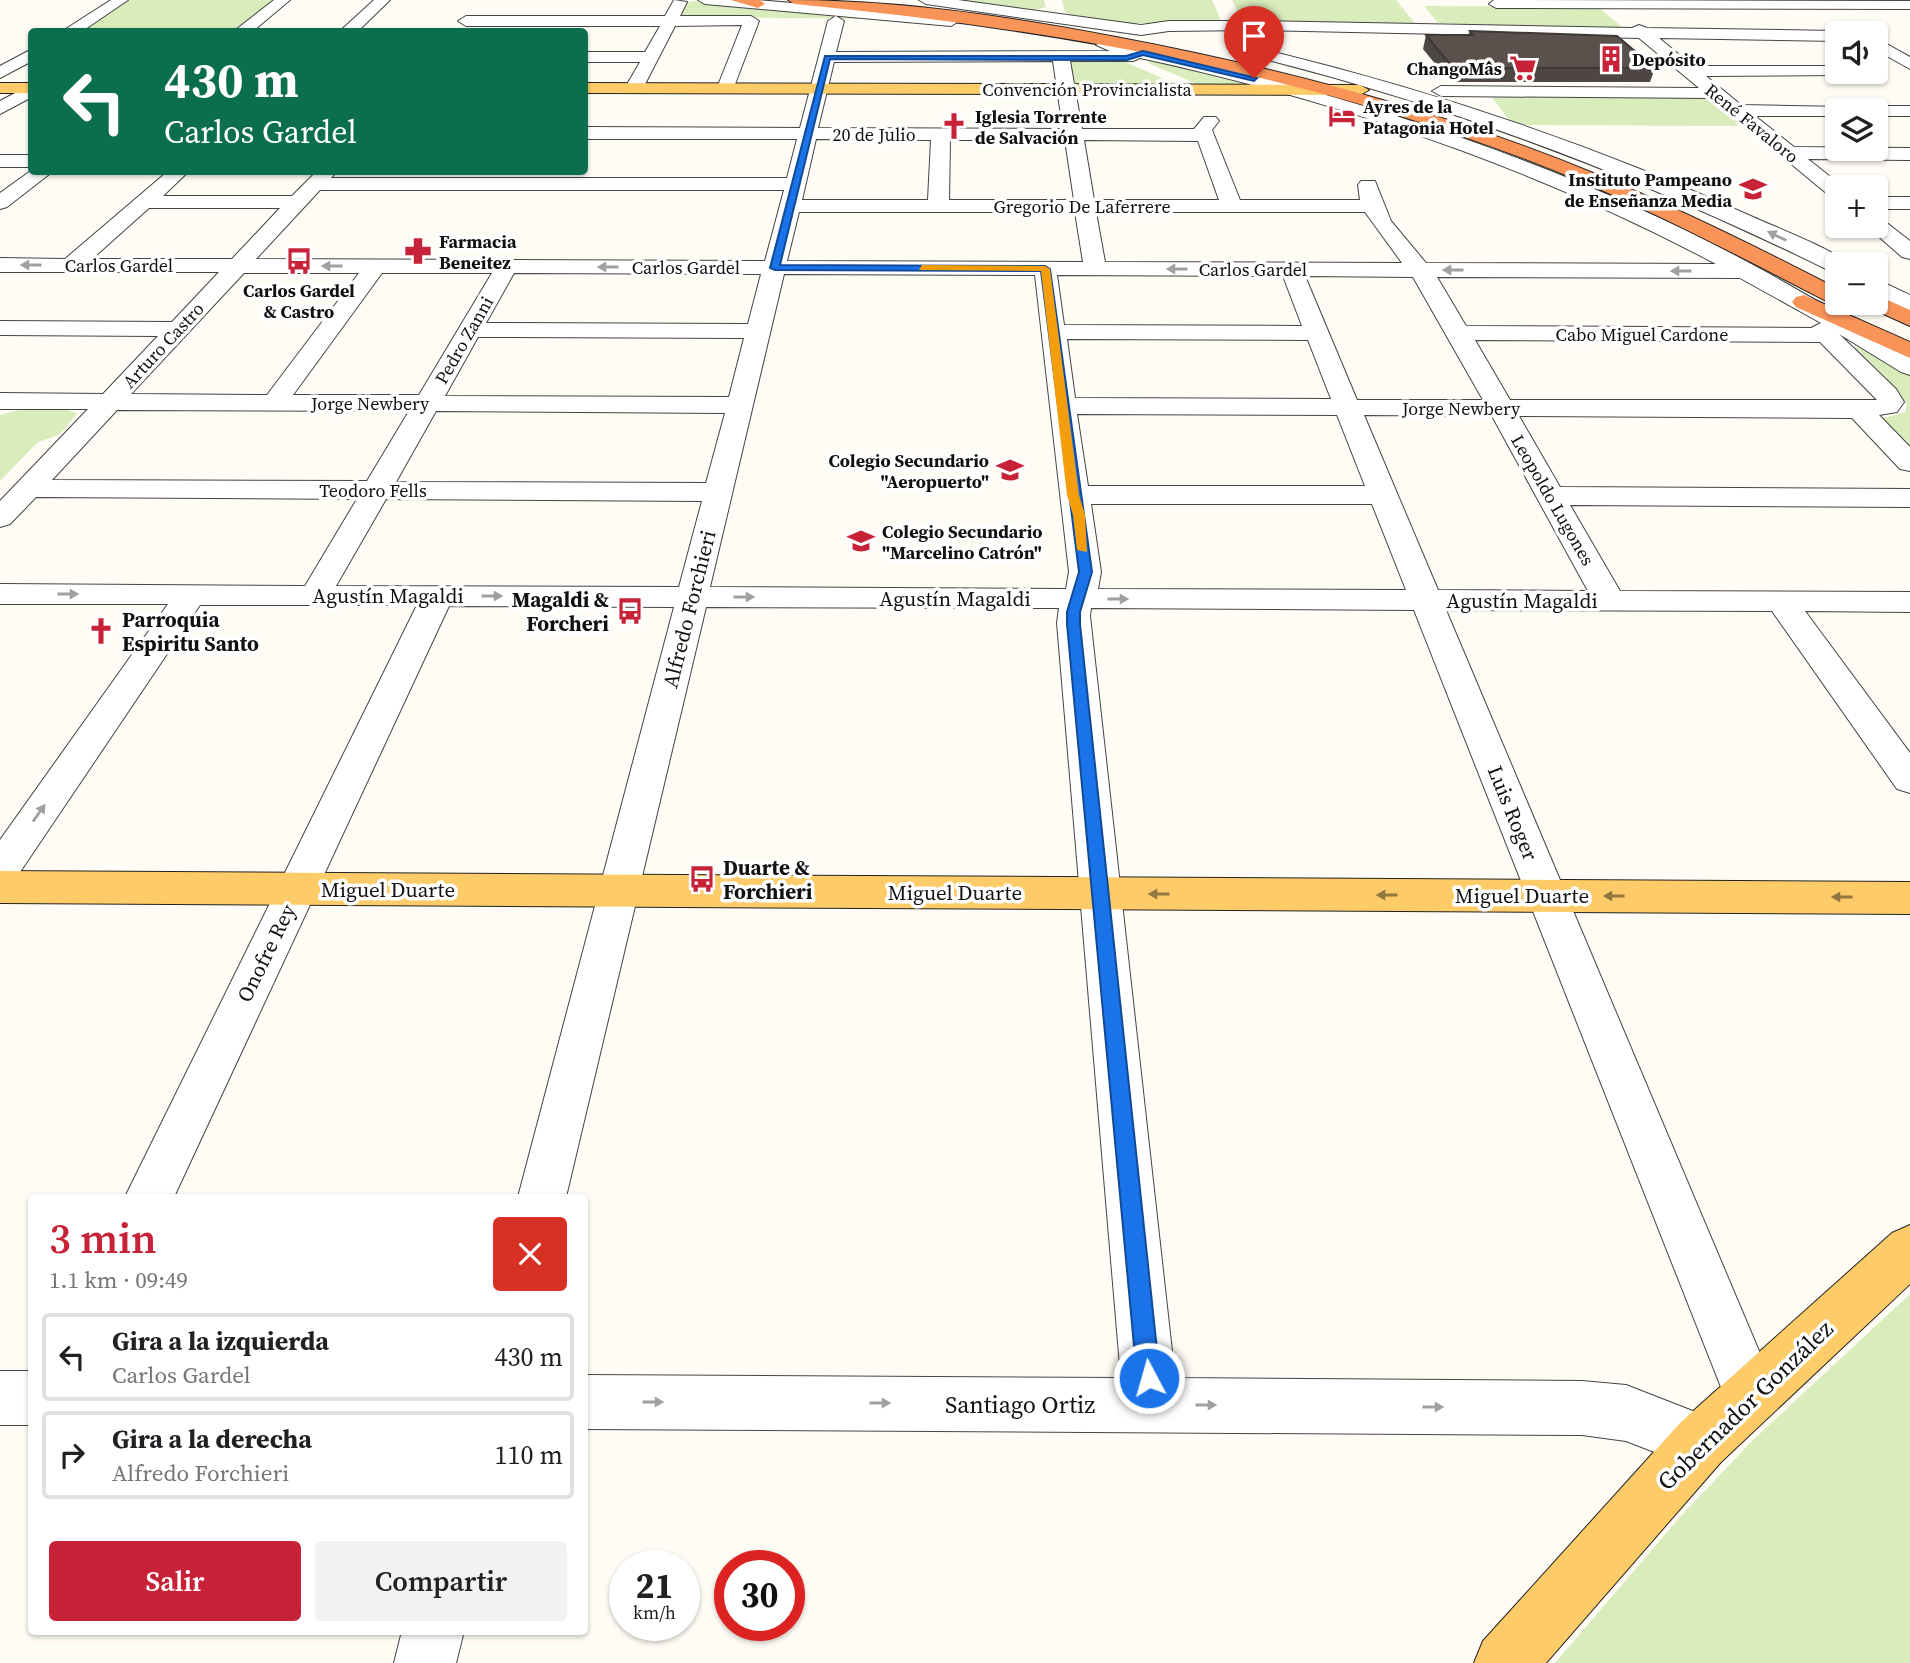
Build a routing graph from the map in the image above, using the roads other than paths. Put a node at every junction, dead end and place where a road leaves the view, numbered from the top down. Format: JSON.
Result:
{"nodes":[{"id":1,"x":121,"y":0,"type":"edge"},
{"id":2,"x":283,"y":0,"type":"edge"},
{"id":3,"x":383,"y":0,"type":"edge"},
{"id":4,"x":588,"y":0,"type":"edge"},
{"id":5,"x":681,"y":0,"type":"edge"},
{"id":6,"x":705,"y":0,"type":"edge"},
{"id":7,"x":738,"y":0,"type":"edge"},
{"id":8,"x":794,"y":0,"type":"edge"},
{"id":9,"x":846,"y":0,"type":"edge"},
{"id":10,"x":926,"y":0,"type":"edge"},
{"id":11,"x":484,"y":2,"type":"edge"},
{"id":12,"x":1604,"y":2,"type":"edge"},
{"id":13,"x":1809,"y":2,"type":"edge"},
{"id":14,"x":758,"y":4,"type":"junction"},
{"id":15,"x":1476,"y":4,"type":"dead end"},
{"id":16,"x":1910,"y":5,"type":"edge"},
{"id":17,"x":1054,"y":8,"type":"edge"},
{"id":18,"x":1227,"y":9,"type":"dead end"},
{"id":19,"x":1416,"y":11,"type":"dead end"},
{"id":20,"x":925,"y":20,"type":"junction"},
{"id":21,"x":1086,"y":20,"type":"junction"},
{"id":22,"x":571,"y":21,"type":"junction"},
{"id":23,"x":670,"y":21,"type":"junction"},
{"id":24,"x":751,"y":21,"type":"junction"},
{"id":25,"x":836,"y":21,"type":"junction"},
{"id":26,"x":1831,"y":21,"type":"edge"},
{"id":27,"x":461,"y":26,"type":"edge"},
{"id":28,"x":1235,"y":26,"type":"junction"},
{"id":29,"x":1429,"y":26,"type":"junction"},
{"id":30,"x":76,"y":28,"type":"edge"},
{"id":31,"x":246,"y":28,"type":"edge"},
{"id":32,"x":352,"y":28,"type":"edge"},
{"id":33,"x":1141,"y":30,"type":"junction"},
{"id":34,"x":1020,"y":31,"type":"junction"},
{"id":35,"x":1825,"y":31,"type":"edge"},
{"id":36,"x":1644,"y":35,"type":"junction"},
{"id":37,"x":1888,"y":36,"type":"edge"},
{"id":38,"x":1899,"y":36,"type":"dead end"},
{"id":39,"x":1888,"y":50,"type":"edge"},
{"id":40,"x":1252,"y":52,"type":"dead end"},
{"id":41,"x":1224,"y":54,"type":"junction"},
{"id":42,"x":1135,"y":55,"type":"junction"},
{"id":43,"x":28,"y":56,"type":"edge"},
{"id":44,"x":588,"y":57,"type":"edge"},
{"id":45,"x":651,"y":57,"type":"junction"},
{"id":46,"x":827,"y":57,"type":"junction"},
{"id":47,"x":923,"y":58,"type":"junction"},
{"id":48,"x":1061,"y":58,"type":"junction"},
{"id":49,"x":1910,"y":64,"type":"edge"},
{"id":50,"x":1286,"y":70,"type":"junction"},
{"id":51,"x":1689,"y":71,"type":"junction"},
{"id":52,"x":1825,"y":71,"type":"edge"},
{"id":53,"x":1888,"y":71,"type":"edge"},
{"id":54,"x":1910,"y":71,"type":"edge"},
{"id":55,"x":0,"y":73,"type":"edge"},
{"id":56,"x":0,"y":88,"type":"edge"},
{"id":57,"x":28,"y":88,"type":"edge"},
{"id":58,"x":588,"y":88,"type":"edge"},
{"id":59,"x":629,"y":88,"type":"junction"},
{"id":60,"x":726,"y":88,"type":"junction"},
{"id":61,"x":820,"y":88,"type":"junction"},
{"id":62,"x":1066,"y":89,"type":"junction"},
{"id":63,"x":1200,"y":90,"type":"junction"},
{"id":64,"x":1297,"y":90,"type":"junction"},
{"id":65,"x":1338,"y":90,"type":"junction"},
{"id":66,"x":1360,"y":90,"type":"junction"},
{"id":67,"x":28,"y":91,"type":"edge"},
{"id":68,"x":1475,"y":91,"type":"junction"},
{"id":69,"x":1716,"y":93,"type":"junction"},
{"id":70,"x":1399,"y":100,"type":"junction"},
{"id":71,"x":0,"y":109,"type":"edge"},
{"id":72,"x":1737,"y":110,"type":"junction"},
{"id":73,"x":1825,"y":111,"type":"edge"},
{"id":74,"x":1888,"y":111,"type":"edge"},
{"id":75,"x":1910,"y":111,"type":"edge"},
{"id":76,"x":1508,"y":124,"type":"junction"},
{"id":77,"x":591,"y":133,"type":"edge"},
{"id":78,"x":808,"y":134,"type":"junction"},
{"id":79,"x":941,"y":134,"type":"junction"},
{"id":80,"x":1073,"y":135,"type":"junction"},
{"id":81,"x":1789,"y":153,"type":"junction"},
{"id":82,"x":1910,"y":153,"type":"edge"},
{"id":83,"x":0,"y":161,"type":"edge"},
{"id":84,"x":28,"y":161,"type":"edge"},
{"id":85,"x":38,"y":175,"type":"edge"},
{"id":86,"x":175,"y":175,"type":"edge"},
{"id":87,"x":320,"y":178,"type":"edge"},
{"id":88,"x":552,"y":178,"type":"edge"},
{"id":89,"x":1825,"y":182,"type":"edge"},
{"id":90,"x":796,"y":184,"type":"junction"},
{"id":91,"x":1371,"y":195,"type":"joint"},
{"id":92,"x":1592,"y":195,"type":"junction"},
{"id":93,"x":144,"y":202,"type":"junction"},
{"id":94,"x":298,"y":202,"type":"junction"},
{"id":95,"x":0,"y":203,"type":"edge"},
{"id":96,"x":1888,"y":203,"type":"edge"},
{"id":97,"x":1910,"y":203,"type":"edge"},
{"id":98,"x":790,"y":206,"type":"junction"},
{"id":99,"x":938,"y":206,"type":"junction"},
{"id":100,"x":1084,"y":206,"type":"junction"},
{"id":101,"x":1232,"y":206,"type":"junction"},
{"id":102,"x":1688,"y":211,"type":"junction"},
{"id":103,"x":1888,"y":234,"type":"edge"},
{"id":104,"x":1910,"y":252,"type":"edge"},
{"id":105,"x":0,"y":265,"type":"edge"},
{"id":106,"x":71,"y":265,"type":"junction"},
{"id":107,"x":239,"y":266,"type":"junction"},
{"id":108,"x":376,"y":266,"type":"junction"},
{"id":109,"x":507,"y":267,"type":"junction"},
{"id":110,"x":775,"y":268,"type":"junction"},
{"id":111,"x":1045,"y":269,"type":"junction"},
{"id":112,"x":1095,"y":269,"type":"junction"},
{"id":113,"x":1825,"y":269,"type":"edge"},
{"id":114,"x":1825,"y":269,"type":"edge"},
{"id":115,"x":1291,"y":270,"type":"junction"},
{"id":116,"x":1418,"y":270,"type":"junction"},
{"id":117,"x":1749,"y":271,"type":"junction"},
{"id":118,"x":1888,"y":272,"type":"edge"},
{"id":119,"x":1910,"y":272,"type":"edge"},
{"id":120,"x":1825,"y":291,"type":"edge"},
{"id":121,"x":1888,"y":292,"type":"edge"},
{"id":122,"x":1804,"y":302,"type":"junction"},
{"id":123,"x":1910,"y":304,"type":"edge"},
{"id":124,"x":1888,"y":308,"type":"edge"},
{"id":125,"x":1888,"y":314,"type":"edge"},
{"id":126,"x":1867,"y":315,"type":"edge"},
{"id":127,"x":1910,"y":319,"type":"edge"},
{"id":128,"x":1910,"y":327,"type":"edge"},
{"id":129,"x":0,"y":328,"type":"edge"},
{"id":130,"x":179,"y":329,"type":"junction"},
{"id":131,"x":470,"y":330,"type":"junction"},
{"id":132,"x":759,"y":331,"type":"junction"},
{"id":133,"x":1053,"y":332,"type":"junction"},
{"id":134,"x":1317,"y":333,"type":"junction"},
{"id":135,"x":1458,"y":333,"type":"junction"},
{"id":136,"x":1825,"y":335,"type":"junction"},
{"id":137,"x":1910,"y":340,"type":"edge"},
{"id":138,"x":1910,"y":351,"type":"edge"},
{"id":139,"x":1910,"y":367,"type":"edge"},
{"id":140,"x":0,"y":401,"type":"edge"},
{"id":141,"x":110,"y":402,"type":"junction"},
{"id":142,"x":274,"y":403,"type":"junction"},
{"id":143,"x":427,"y":403,"type":"junction"},
{"id":144,"x":740,"y":405,"type":"junction"},
{"id":145,"x":1062,"y":407,"type":"junction"},
{"id":146,"x":1347,"y":408,"type":"junction"},
{"id":147,"x":1501,"y":408,"type":"junction"},
{"id":148,"x":1859,"y":410,"type":"junction"},
{"id":149,"x":1910,"y":463,"type":"edge"},
{"id":150,"x":28,"y":488,"type":"junction"},
{"id":151,"x":376,"y":491,"type":"junction"},
{"id":152,"x":718,"y":492,"type":"junction"},
{"id":153,"x":1073,"y":495,"type":"junction"},
{"id":154,"x":1383,"y":495,"type":"junction"},
{"id":155,"x":1551,"y":496,"type":"junction"},
{"id":156,"x":1910,"y":498,"type":"edge"},
{"id":157,"x":0,"y":518,"type":"edge"},
{"id":158,"x":0,"y":594,"type":"edge"},
{"id":159,"x":191,"y":594,"type":"junction"},
{"id":160,"x":315,"y":595,"type":"junction"},
{"id":161,"x":438,"y":596,"type":"junction"},
{"id":162,"x":692,"y":597,"type":"junction"},
{"id":163,"x":1077,"y":598,"type":"junction"},
{"id":164,"x":1426,"y":600,"type":"junction"},
{"id":165,"x":1610,"y":601,"type":"junction"},
{"id":166,"x":1781,"y":601,"type":"junction"},
{"id":167,"x":1910,"y":602,"type":"edge"},
{"id":168,"x":1910,"y":780,"type":"edge"},
{"id":169,"x":0,"y":870,"type":"edge"},
{"id":170,"x":0,"y":887,"type":"edge"},
{"id":171,"x":298,"y":888,"type":"junction"},
{"id":172,"x":618,"y":890,"type":"junction"},
{"id":173,"x":1100,"y":893,"type":"junction"},
{"id":174,"x":1547,"y":896,"type":"junction"},
{"id":175,"x":1910,"y":898,"type":"edge"},
{"id":176,"x":150,"y":1194,"type":"edge"},
{"id":177,"x":543,"y":1194,"type":"edge"},
{"id":178,"x":1910,"y":1250,"type":"edge"},
{"id":179,"x":1751,"y":1396,"type":"junction"},
{"id":180,"x":0,"y":1398,"type":"edge"},
{"id":181,"x":28,"y":1398,"type":"edge"},
{"id":182,"x":588,"y":1402,"type":"edge"},
{"id":183,"x":1151,"y":1405,"type":"junction"},
{"id":184,"x":1701,"y":1442,"type":"junction"},
{"id":185,"x":432,"y":1635,"type":"edge"},
{"id":186,"x":425,"y":1663,"type":"edge"},
{"id":187,"x":1505,"y":1663,"type":"edge"}],
"edges":[{"from":1,"to":30,"type":"street"},
{"from":2,"to":31,"type":"street"},
{"from":3,"to":32,"type":"street"},
{"from":4,"to":22,"type":"street"},
{"from":5,"to":23,"type":"street"},
{"from":6,"to":14,"type":"street"},
{"from":7,"to":14,"type":"highway"},
{"from":8,"to":41,"type":"highway"},
{"from":9,"to":50,"type":"highway"},
{"from":10,"to":17,"type":"street"},
{"from":11,"to":27,"type":"street"},
{"from":12,"to":13,"type":"street"},
{"from":12,"to":15,"type":"street"},
{"from":12,"to":36,"type":"street","name":"René Favaloro"},
{"from":13,"to":16,"type":"street"},
{"from":13,"to":26,"type":"street"},
{"from":14,"to":20,"type":"street"},
{"from":17,"to":21,"type":"street"},
{"from":18,"to":28,"type":"street"},
{"from":19,"to":29,"type":"street"},
{"from":20,"to":25,"type":"street"},
{"from":20,"to":34,"type":"street"},
{"from":20,"to":47,"type":"street"},
{"from":21,"to":33,"type":"street"},
{"from":21,"to":50,"type":"highway"},
{"from":22,"to":23,"type":"street"},
{"from":22,"to":27,"type":"street"},
{"from":23,"to":24,"type":"street"},
{"from":23,"to":45,"type":"street"},
{"from":24,"to":25,"type":"street"},
{"from":24,"to":60,"type":"street"},
{"from":25,"to":46,"type":"street","name":"Alfredo Forchieri"},
{"from":28,"to":29,"type":"street"},
{"from":28,"to":33,"type":"street"},
{"from":29,"to":36,"type":"street"},
{"from":33,"to":41,"type":"street"},
{"from":34,"to":41,"type":"highway"},
{"from":34,"to":42,"type":"street"},
{"from":35,"to":36,"type":"street"},
{"from":36,"to":51,"type":"street","name":"René Favaloro"},
{"from":37,"to":38,"type":"street"},
{"from":39,"to":49,"type":"street"},
{"from":40,"to":70,"type":"street"},
{"from":41,"to":65,"type":"highway"},
{"from":42,"to":48,"type":"street"},
{"from":42,"to":63,"type":"street"},
{"from":42,"to":64,"type":"street"},
{"from":43,"to":55,"type":"street"},
{"from":44,"to":45,"type":"street"},
{"from":45,"to":59,"type":"street"},
{"from":46,"to":47,"type":"street"},
{"from":46,"to":61,"type":"street","name":"Alfredo Forchieri"},
{"from":47,"to":48,"type":"street"},
{"from":48,"to":62,"type":"street"},
{"from":50,"to":66,"type":"highway"},
{"from":51,"to":52,"type":"street"},
{"from":51,"to":69,"type":"street","name":"René Favaloro"},
{"from":53,"to":54,"type":"street"},
{"from":56,"to":57,"type":"main road"},
{"from":58,"to":59,"type":"main road","name":"Convención Provincialista"},
{"from":59,"to":60,"type":"main road","name":"Convención Provincialista"},
{"from":59,"to":77,"type":"street"},
{"from":60,"to":61,"type":"main road","name":"Convención Provincialista"},
{"from":61,"to":62,"type":"main road","name":"Convención Provincialista"},
{"from":61,"to":78,"type":"street","name":"Alfredo Forchieri"},
{"from":62,"to":63,"type":"main road","name":"Convención Provincialista"},
{"from":62,"to":80,"type":"street"},
{"from":63,"to":64,"type":"main road","name":"Convención Provincialista"},
{"from":64,"to":65,"type":"main road","name":"Convención Provincialista"},
{"from":64,"to":92,"type":"street"},
{"from":65,"to":66,"type":"main road","name":"Convención Provincialista"},
{"from":65,"to":70,"type":"highway"},
{"from":66,"to":70,"type":"street","name":"Convención Provincialista"},
{"from":66,"to":102,"type":"highway"},
{"from":67,"to":71,"type":"street"},
{"from":68,"to":69,"type":"street","name":"Convención Provincialista"},
{"from":68,"to":70,"type":"street","name":"Convención Provincialista"},
{"from":68,"to":76,"type":"street"},
{"from":69,"to":72,"type":"street","name":"René Favaloro"},
{"from":70,"to":76,"type":"street"},
{"from":70,"to":92,"type":"highway"},
{"from":70,"to":120,"type":"highway"},
{"from":72,"to":73,"type":"street"},
{"from":72,"to":81,"type":"street","name":"René Favaloro"},
{"from":74,"to":75,"type":"street"},
{"from":76,"to":102,"type":"highway"},
{"from":114,"to":76,"type":"street","one_way":true},
{"from":77,"to":78,"type":"street","name":"20 de Julio"},
{"from":78,"to":79,"type":"street","name":"20 de Julio"},
{"from":78,"to":90,"type":"street","name":"Alfredo Forchieri"},
{"from":79,"to":80,"type":"street","name":"20 de Julio"},
{"from":79,"to":99,"type":"street"},
{"from":80,"to":100,"type":"street"},
{"from":80,"to":101,"type":"street","name":"20 de Julio"},
{"from":81,"to":82,"type":"street"},
{"from":81,"to":89,"type":"street","name":"René Favaloro"},
{"from":83,"to":84,"type":"street"},
{"from":85,"to":95,"type":"street"},
{"from":86,"to":93,"type":"street"},
{"from":87,"to":88,"type":"street"},
{"from":87,"to":94,"type":"street","name":"Arturo Castro"},
{"from":88,"to":90,"type":"street"},
{"from":90,"to":98,"type":"street","name":"Alfredo Forchieri"},
{"from":91,"to":101,"type":"street","name":"Gregorio De Laferrere"},
{"from":91,"to":116,"type":"street","name":"Leopoldo Lugones"},
{"from":92,"to":117,"type":"street"},
{"from":93,"to":94,"type":"street"},
{"from":93,"to":106,"type":"street"},
{"from":94,"to":107,"type":"street","name":"Arturo Castro"},
{"from":96,"to":97,"type":"street"},
{"from":98,"to":99,"type":"street","name":"Gregorio De Laferrere"},
{"from":98,"to":110,"type":"street","name":"Alfredo Forchieri"},
{"from":99,"to":100,"type":"street","name":"Gregorio De Laferrere"},
{"from":100,"to":101,"type":"street","name":"Gregorio De Laferrere"},
{"from":100,"to":112,"type":"street"},
{"from":102,"to":113,"type":"highway"},
{"from":103,"to":104,"type":"street"},
{"from":106,"to":105,"type":"street","name":"Carlos Gardel","one_way":true},
{"from":106,"to":107,"type":"street","name":"Carlos Gardel"},
{"from":108,"to":107,"type":"street","name":"Carlos Gardel","one_way":true},
{"from":107,"to":130,"type":"street","name":"Arturo Castro"},
{"from":108,"to":109,"type":"street","name":"Carlos Gardel"},
{"from":108,"to":142,"type":"street"},
{"from":110,"to":109,"type":"street","name":"Carlos Gardel","one_way":true},
{"from":109,"to":131,"type":"street","name":"Pedro Zanni"},
{"from":110,"to":111,"type":"street","name":"Carlos Gardel"},
{"from":110,"to":132,"type":"street","name":"Alfredo Forchieri"},
{"from":111,"to":112,"type":"street","name":"Carlos Gardel"},
{"from":111,"to":133,"type":"street"},
{"from":115,"to":112,"type":"street","name":"Carlos Gardel","one_way":true},
{"from":115,"to":116,"type":"street","name":"Carlos Gardel"},
{"from":115,"to":134,"type":"street","name":"Luis Roger"},
{"from":117,"to":116,"type":"street","name":"Carlos Gardel","one_way":true},
{"from":116,"to":135,"type":"street","name":"Leopoldo Lugones"},
{"from":117,"to":122,"type":"street"},
{"from":118,"to":119,"type":"street"},
{"from":121,"to":123,"type":"street"},
{"from":122,"to":136,"type":"street"},
{"from":122,"to":138,"type":"highway"},
{"from":122,"to":139,"type":"street"},
{"from":124,"to":127,"type":"highway"},
{"from":125,"to":128,"type":"highway"},
{"from":126,"to":137,"type":"highway"},
{"from":129,"to":130,"type":"street"},
{"from":130,"to":141,"type":"street","name":"Arturo Castro"},
{"from":131,"to":132,"type":"street"},
{"from":131,"to":143,"type":"street","name":"Pedro Zanni"},
{"from":132,"to":144,"type":"street","name":"Alfredo Forchieri"},
{"from":133,"to":134,"type":"street"},
{"from":133,"to":145,"type":"street"},
{"from":134,"to":146,"type":"street","name":"Luis Roger"},
{"from":135,"to":136,"type":"street","name":"Cabo Miguel Cardone"},
{"from":135,"to":147,"type":"street","name":"Leopoldo Lugones"},
{"from":136,"to":148,"type":"street","name":"Jorge Newbery"},
{"from":140,"to":141,"type":"street","name":"Jorge Newbery"},
{"from":141,"to":142,"type":"street","name":"Jorge Newbery"},
{"from":141,"to":150,"type":"street","name":"Arturo Castro"},
{"from":142,"to":143,"type":"street","name":"Jorge Newbery"},
{"from":143,"to":144,"type":"street","name":"Jorge Newbery"},
{"from":143,"to":151,"type":"street","name":"Pedro Zanni"},
{"from":144,"to":152,"type":"street","name":"Alfredo Forchieri"},
{"from":145,"to":146,"type":"street","name":"Jorge Newbery"},
{"from":145,"to":153,"type":"street"},
{"from":146,"to":147,"type":"street","name":"Jorge Newbery"},
{"from":146,"to":154,"type":"street","name":"Luis Roger"},
{"from":147,"to":148,"type":"street","name":"Jorge Newbery"},
{"from":147,"to":155,"type":"street","name":"Leopoldo Lugones"},
{"from":148,"to":149,"type":"street"},
{"from":150,"to":151,"type":"street","name":"Teodoro Fells"},
{"from":150,"to":157,"type":"street","name":"Arturo Castro"},
{"from":151,"to":152,"type":"street","name":"Teodoro Fells"},
{"from":151,"to":160,"type":"street","name":"Pedro Zanni"},
{"from":152,"to":162,"type":"street","name":"Alfredo Forchieri"},
{"from":153,"to":154,"type":"street"},
{"from":153,"to":163,"type":"street"},
{"from":154,"to":164,"type":"street","name":"Luis Roger"},
{"from":155,"to":156,"type":"street"},
{"from":155,"to":165,"type":"street","name":"Leopoldo Lugones"},
{"from":158,"to":159,"type":"street","name":"Agustín Magaldi","one_way":true},
{"from":159,"to":160,"type":"street","name":"Agustín Magaldi"},
{"from":169,"to":159,"type":"street","one_way":true},
{"from":160,"to":161,"type":"street","name":"Agustín Magaldi"},
{"from":161,"to":162,"type":"street","name":"Agustín Magaldi","one_way":true},
{"from":161,"to":171,"type":"street","name":"Onofre Rey"},
{"from":162,"to":163,"type":"street","name":"Agustín Magaldi","one_way":true},
{"from":162,"to":172,"type":"street","name":"Alfredo Forchieri"},
{"from":163,"to":164,"type":"street","name":"Agustín Magaldi","one_way":true},
{"from":163,"to":173,"type":"street"},
{"from":164,"to":165,"type":"street","name":"Agustín Magaldi"},
{"from":164,"to":174,"type":"street","name":"Luis Roger"},
{"from":165,"to":166,"type":"street","name":"Agustín Magaldi"},
{"from":166,"to":167,"type":"street","name":"Agustín Magaldi"},
{"from":166,"to":168,"type":"street"},
{"from":170,"to":171,"type":"main road","name":"Miguel Duarte"},
{"from":171,"to":172,"type":"main road","name":"Miguel Duarte"},
{"from":171,"to":176,"type":"street","name":"Onofre Rey"},
{"from":172,"to":173,"type":"main road","name":"Miguel Duarte"},
{"from":172,"to":177,"type":"street","name":"Alfredo Forchieri"},
{"from":174,"to":173,"type":"main road","name":"Miguel Duarte","one_way":true},
{"from":173,"to":183,"type":"street"},
{"from":175,"to":174,"type":"main road","name":"Miguel Duarte","one_way":true},
{"from":174,"to":179,"type":"street","name":"Luis Roger"},
{"from":178,"to":179,"type":"main road","name":"Gobernador González"},
{"from":179,"to":184,"type":"main road","name":"Gobernador González"},
{"from":180,"to":181,"type":"street"},
{"from":182,"to":183,"type":"street","name":"Santiago Ortiz","one_way":true},
{"from":183,"to":184,"type":"street","name":"Santiago Ortiz","one_way":true},
{"from":184,"to":187,"type":"main road","name":"Gobernador González"},
{"from":185,"to":186,"type":"street"}]}
